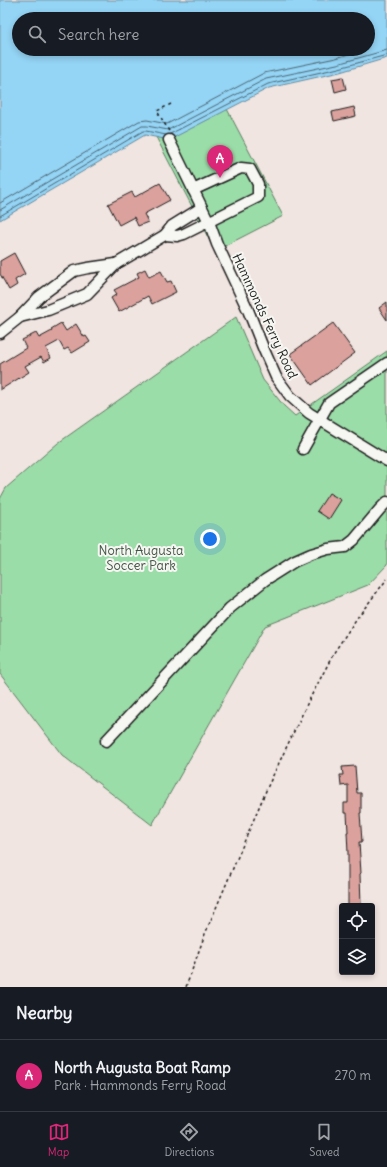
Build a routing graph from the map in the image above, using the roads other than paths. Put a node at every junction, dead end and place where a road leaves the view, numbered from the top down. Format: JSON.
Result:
{"nodes":[{"id":1,"x":170,"y":142,"type":"road end"},
{"id":2,"x":193,"y":190,"type":"junction"},
{"id":3,"x":201,"y":208,"type":"junction"},
{"id":4,"x":209,"y":222,"type":"junction"},
{"id":5,"x":165,"y":235,"type":"junction"},
{"id":6,"x":116,"y":264,"type":"junction"},
{"id":7,"x":20,"y":317,"type":"junction"},
{"id":8,"x":0,"y":333,"type":"edge"},
{"id":9,"x":387,"y":363,"type":"edge"},
{"id":10,"x":320,"y":420,"type":"junction"},
{"id":11,"x":303,"y":449,"type":"dead end"},
{"id":12,"x":387,"y":461,"type":"edge"},
{"id":13,"x":387,"y":502,"type":"edge"},
{"id":14,"x":106,"y":741,"type":"dead end"}],
"edges":[{"from":1,"to":2,"type":"street","name":"Hammonds Ferry Road"},
{"from":2,"to":3,"type":"street","name":"Hammonds Ferry Road"},
{"from":2,"to":4,"type":"street"},
{"from":3,"to":4,"type":"street","name":"Hammonds Ferry Road"},
{"from":3,"to":5,"type":"street"},
{"from":4,"to":5,"type":"street"},
{"from":4,"to":10,"type":"street","name":"Hammonds Ferry Road"},
{"from":5,"to":6,"type":"street"},
{"from":6,"to":7,"type":"street"},
{"from":6,"to":7,"type":"street"},
{"from":7,"to":8,"type":"street"},
{"from":9,"to":10,"type":"street"},
{"from":10,"to":11,"type":"street"},
{"from":10,"to":12,"type":"street","name":"Hammonds Ferry Road"},
{"from":13,"to":14,"type":"street"}]}
